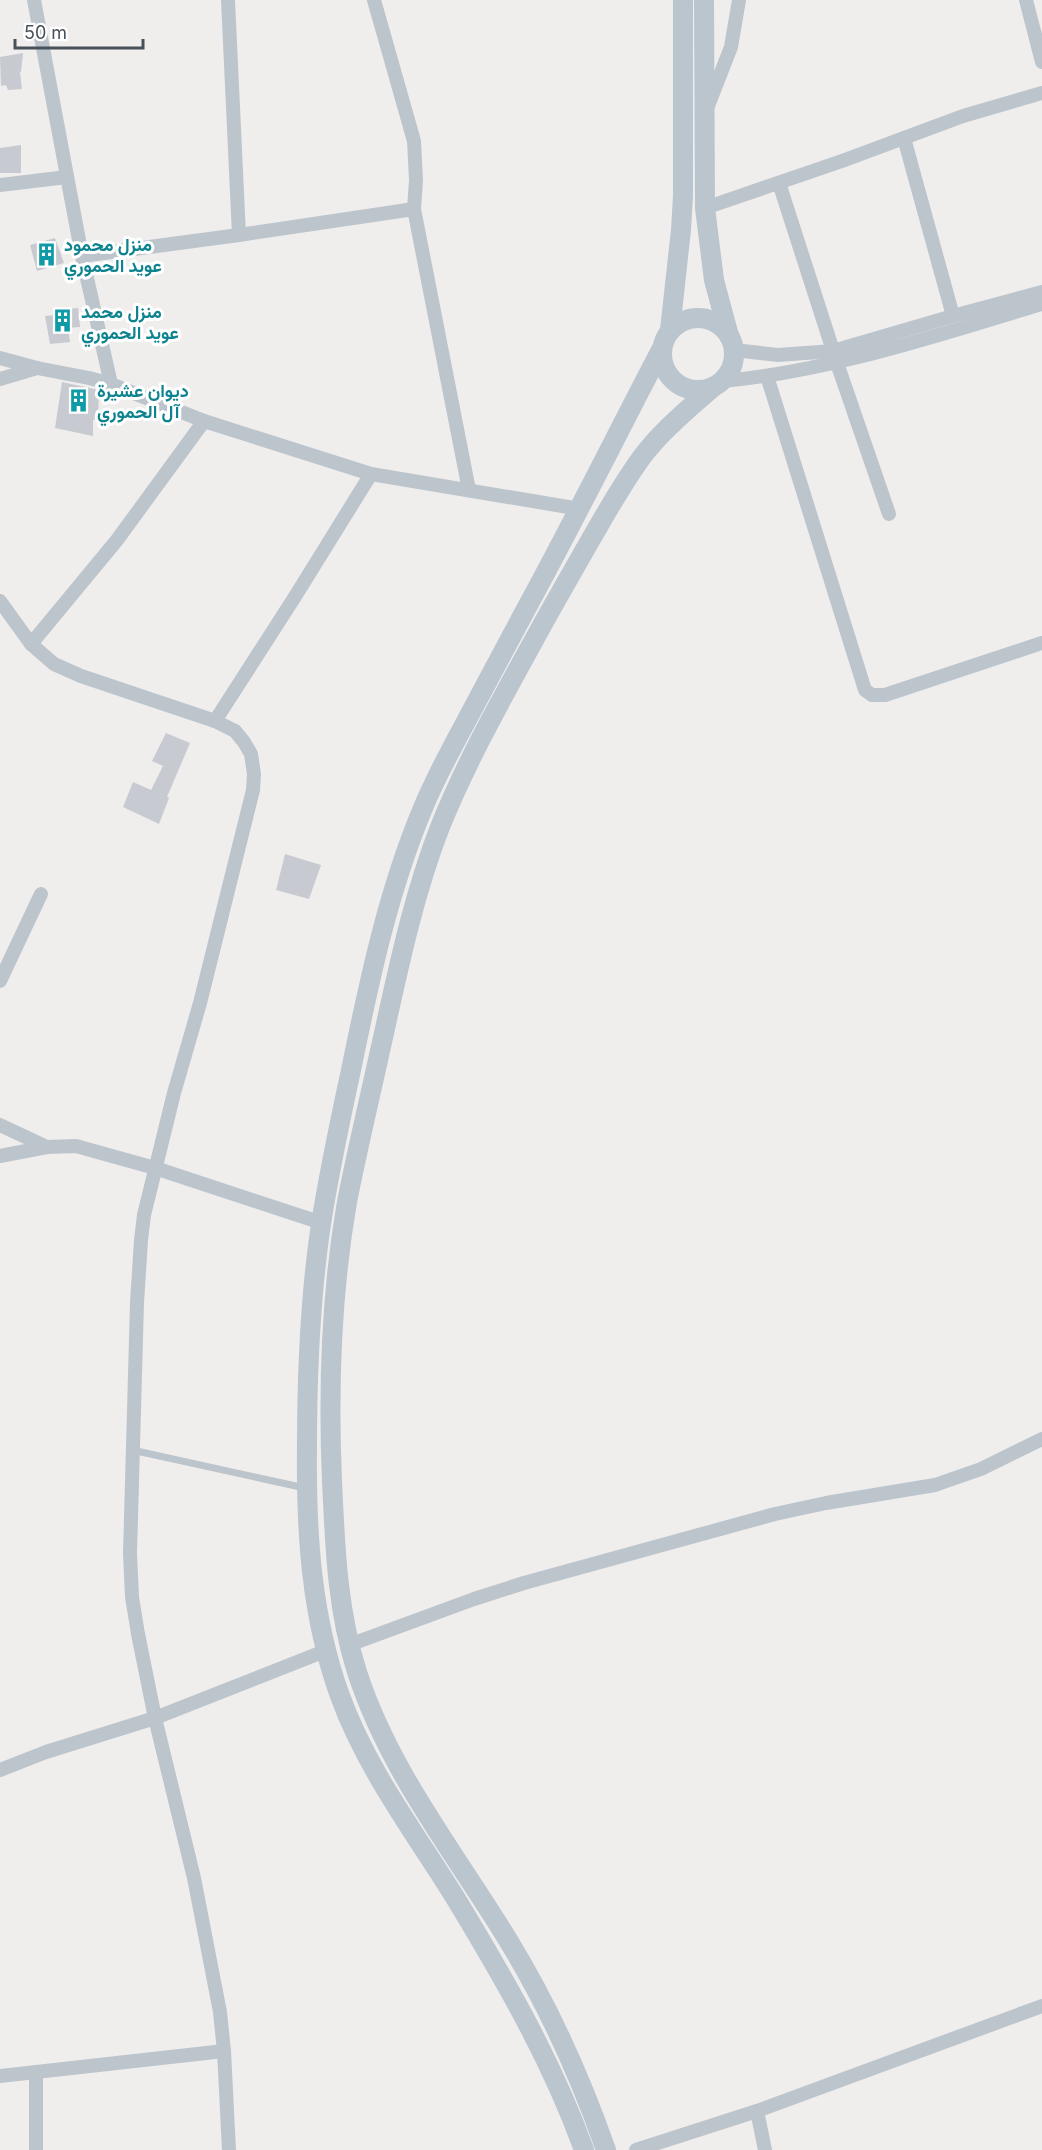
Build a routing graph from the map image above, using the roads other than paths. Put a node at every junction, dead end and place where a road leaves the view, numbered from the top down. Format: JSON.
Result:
{"nodes":[{"id":1,"x":34,"y":0,"type":"edge"},
{"id":2,"x":228,"y":0,"type":"edge"},
{"id":3,"x":374,"y":0,"type":"edge"},
{"id":4,"x":683,"y":0,"type":"edge"},
{"id":5,"x":704,"y":0,"type":"edge"},
{"id":6,"x":739,"y":0,"type":"edge"},
{"id":7,"x":1026,"y":0,"type":"edge"},
{"id":8,"x":1042,"y":62,"type":"edge"},
{"id":9,"x":1042,"y":93,"type":"edge"},
{"id":10,"x":706,"y":111,"type":"junction"},
{"id":11,"x":904,"y":138,"type":"junction"},
{"id":12,"x":67,"y":177,"type":"junction"},
{"id":13,"x":779,"y":183,"type":"junction"},
{"id":14,"x":0,"y":185,"type":"edge"},
{"id":15,"x":705,"y":208,"type":"junction"},
{"id":16,"x":414,"y":209,"type":"junction"},
{"id":17,"x":239,"y":235,"type":"junction"},
{"id":18,"x":82,"y":256,"type":"junction"},
{"id":19,"x":1042,"y":292,"type":"edge"},
{"id":20,"x":1042,"y":303,"type":"edge"},
{"id":21,"x":952,"y":316,"type":"junction"},
{"id":22,"x":670,"y":330,"type":"junction"},
{"id":23,"x":732,"y":343,"type":"junction"},
{"id":24,"x":661,"y":350,"type":"junction"},
{"id":25,"x":835,"y":357,"type":"junction"},
{"id":26,"x":0,"y":358,"type":"edge"},
{"id":27,"x":37,"y":368,"type":"junction"},
{"id":28,"x":767,"y":376,"type":"junction"},
{"id":29,"x":0,"y":379,"type":"edge"},
{"id":30,"x":111,"y":384,"type":"junction"},
{"id":31,"x":718,"y":384,"type":"junction"},
{"id":32,"x":204,"y":421,"type":"junction"},
{"id":33,"x":371,"y":474,"type":"junction"},
{"id":34,"x":469,"y":490,"type":"junction"},
{"id":35,"x":580,"y":509,"type":"junction"},
{"id":36,"x":889,"y":514,"type":"dead end"},
{"id":37,"x":0,"y":601,"type":"edge"},
{"id":38,"x":1042,"y":643,"type":"edge"},
{"id":39,"x":31,"y":644,"type":"junction"},
{"id":40,"x":215,"y":721,"type":"junction"},
{"id":41,"x":41,"y":894,"type":"dead end"},
{"id":42,"x":0,"y":981,"type":"edge"},
{"id":43,"x":0,"y":1125,"type":"edge"},
{"id":44,"x":47,"y":1147,"type":"junction"},
{"id":45,"x":0,"y":1156,"type":"edge"},
{"id":46,"x":155,"y":1168,"type":"junction"},
{"id":47,"x":322,"y":1222,"type":"junction"},
{"id":48,"x":1042,"y":1439,"type":"edge"},
{"id":49,"x":132,"y":1450,"type":"junction"},
{"id":50,"x":306,"y":1488,"type":"junction"},
{"id":51,"x":349,"y":1645,"type":"junction"},
{"id":52,"x":325,"y":1651,"type":"junction"},
{"id":53,"x":155,"y":1718,"type":"junction"},
{"id":54,"x":0,"y":1770,"type":"edge"},
{"id":55,"x":1042,"y":2006,"type":"edge"},
{"id":56,"x":224,"y":2050,"type":"junction"},
{"id":57,"x":36,"y":2072,"type":"junction"},
{"id":58,"x":0,"y":2076,"type":"edge"},
{"id":59,"x":757,"y":2111,"type":"junction"},
{"id":60,"x":36,"y":2150,"type":"edge"},
{"id":61,"x":229,"y":2150,"type":"edge"},
{"id":62,"x":584,"y":2150,"type":"edge"},
{"id":63,"x":606,"y":2150,"type":"edge"},
{"id":64,"x":636,"y":2150,"type":"edge"},
{"id":65,"x":765,"y":2150,"type":"edge"}],
"edges":[{"from":1,"to":12,"type":"street"},
{"from":2,"to":17,"type":"street"},
{"from":3,"to":16,"type":"street"},
{"from":4,"to":22,"type":"main road"},
{"from":5,"to":10,"type":"main road"},
{"from":6,"to":10,"type":"street"},
{"from":7,"to":8,"type":"street"},
{"from":9,"to":11,"type":"street"},
{"from":10,"to":15,"type":"main road"},
{"from":11,"to":13,"type":"street"},
{"from":11,"to":21,"type":"street"},
{"from":12,"to":14,"type":"street"},
{"from":12,"to":18,"type":"street"},
{"from":13,"to":15,"type":"street"},
{"from":13,"to":25,"type":"street"},
{"from":15,"to":23,"type":"main road"},
{"from":16,"to":17,"type":"street"},
{"from":16,"to":34,"type":"street"},
{"from":17,"to":18,"type":"street"},
{"from":18,"to":30,"type":"street"},
{"from":19,"to":21,"type":"street"},
{"from":20,"to":25,"type":"street"},
{"from":21,"to":25,"type":"street"},
{"from":22,"to":23,"type":"main road"},
{"from":22,"to":24,"type":"main road"},
{"from":23,"to":25,"type":"street"},
{"from":23,"to":31,"type":"main road"},
{"from":24,"to":31,"type":"main road"},
{"from":24,"to":35,"type":"main road"},
{"from":25,"to":28,"type":"street"},
{"from":25,"to":36,"type":"street"},
{"from":26,"to":27,"type":"street"},
{"from":27,"to":29,"type":"street"},
{"from":27,"to":30,"type":"street"},
{"from":28,"to":31,"type":"street"},
{"from":28,"to":38,"type":"street"},
{"from":30,"to":32,"type":"street"},
{"from":31,"to":51,"type":"main road"},
{"from":32,"to":33,"type":"street"},
{"from":32,"to":39,"type":"street"},
{"from":33,"to":34,"type":"street"},
{"from":33,"to":40,"type":"street"},
{"from":34,"to":35,"type":"street"},
{"from":35,"to":47,"type":"main road"},
{"from":37,"to":39,"type":"street"},
{"from":39,"to":40,"type":"street"},
{"from":40,"to":46,"type":"street"},
{"from":41,"to":42,"type":"street"},
{"from":43,"to":44,"type":"street"},
{"from":44,"to":45,"type":"street"},
{"from":44,"to":46,"type":"street"},
{"from":46,"to":47,"type":"street"},
{"from":46,"to":49,"type":"street"},
{"from":47,"to":50,"type":"main road"},
{"from":48,"to":51,"type":"street"},
{"from":49,"to":50,"type":"lane"},
{"from":49,"to":53,"type":"street"},
{"from":50,"to":52,"type":"main road"},
{"from":51,"to":63,"type":"main road"},
{"from":52,"to":53,"type":"street"},
{"from":52,"to":62,"type":"main road"},
{"from":53,"to":54,"type":"street"},
{"from":53,"to":56,"type":"street"},
{"from":55,"to":59,"type":"street"},
{"from":56,"to":57,"type":"street"},
{"from":56,"to":61,"type":"street"},
{"from":57,"to":58,"type":"street"},
{"from":57,"to":60,"type":"street"},
{"from":59,"to":64,"type":"street"},
{"from":59,"to":65,"type":"street"}]}
